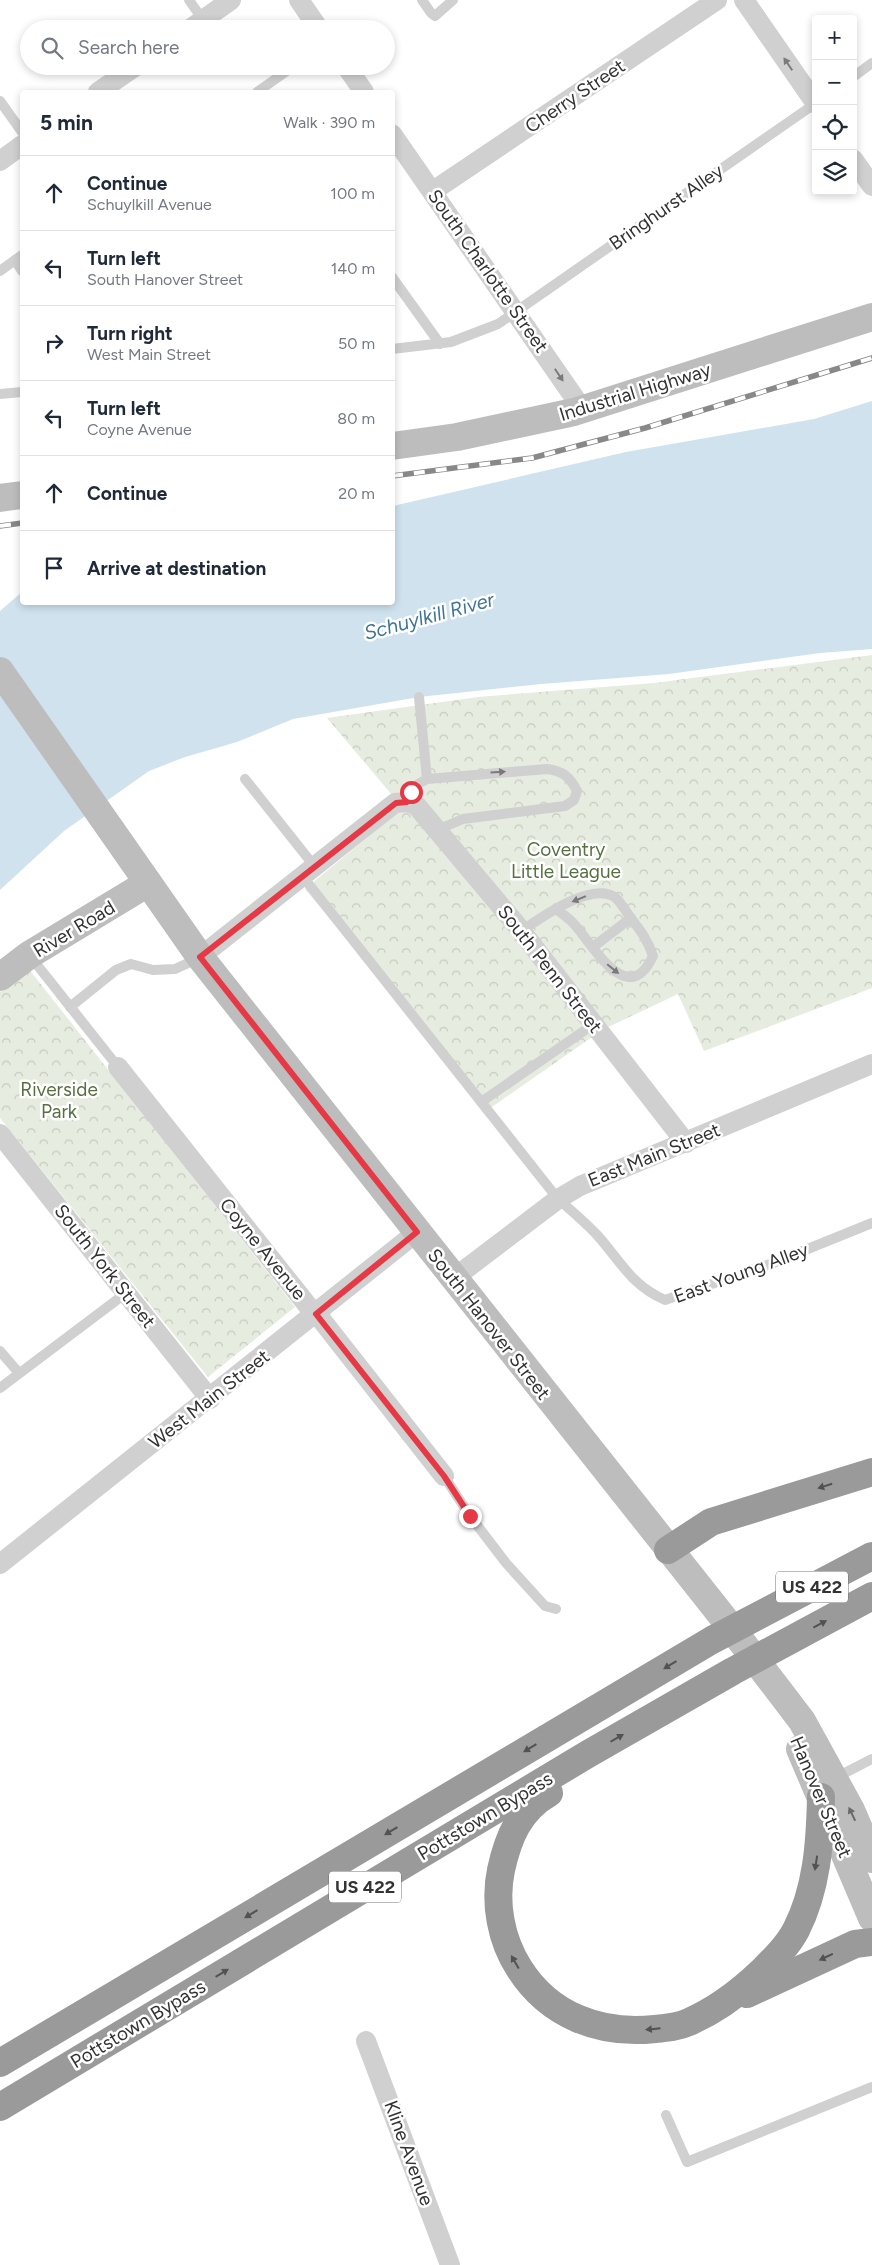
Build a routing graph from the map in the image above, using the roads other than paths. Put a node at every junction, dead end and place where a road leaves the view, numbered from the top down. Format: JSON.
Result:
{"nodes":[{"id":1,"x":189,"y":0,"type":"edge"},
{"id":2,"x":232,"y":0,"type":"edge"},
{"id":3,"x":422,"y":0,"type":"edge"},
{"id":4,"x":453,"y":0,"type":"edge"},
{"id":5,"x":718,"y":0,"type":"edge"},
{"id":6,"x":744,"y":0,"type":"edge"},
{"id":7,"x":302,"y":1,"type":"edge"},
{"id":8,"x":195,"y":20,"type":"edge"},
{"id":9,"x":202,"y":20,"type":"edge"},
{"id":10,"x":314,"y":20,"type":"edge"},
{"id":11,"x":872,"y":63,"type":"edge"},
{"id":12,"x":857,"y":73,"type":"edge"},
{"id":13,"x":123,"y":75,"type":"edge"},
{"id":14,"x":281,"y":75,"type":"edge"},
{"id":15,"x":352,"y":75,"type":"edge"},
{"id":16,"x":101,"y":90,"type":"edge"},
{"id":17,"x":260,"y":90,"type":"edge"},
{"id":18,"x":363,"y":90,"type":"edge"},
{"id":19,"x":812,"y":98,"type":"edge"},
{"id":20,"x":0,"y":101,"type":"edge"},
{"id":21,"x":815,"y":105,"type":"edge"},
{"id":22,"x":20,"y":129,"type":"edge"},
{"id":23,"x":395,"y":138,"type":"edge"},
{"id":24,"x":20,"y":146,"type":"edge"},
{"id":25,"x":0,"y":160,"type":"edge"},
{"id":26,"x":857,"y":165,"type":"edge"},
{"id":27,"x":872,"y":186,"type":"edge"},
{"id":28,"x":433,"y":191,"type":"junction"},
{"id":29,"x":19,"y":258,"type":"edge"},
{"id":30,"x":0,"y":271,"type":"edge"},
{"id":31,"x":395,"y":281,"type":"edge"},
{"id":32,"x":517,"y":312,"type":"junction"},
{"id":33,"x":872,"y":318,"type":"edge"},
{"id":34,"x":440,"y":344,"type":"junction"},
{"id":35,"x":395,"y":349,"type":"edge"},
{"id":36,"x":20,"y":392,"type":"edge"},
{"id":37,"x":0,"y":394,"type":"edge"},
{"id":38,"x":583,"y":410,"type":"junction"},
{"id":39,"x":395,"y":446,"type":"edge"},
{"id":40,"x":20,"y":495,"type":"edge"},
{"id":41,"x":0,"y":498,"type":"edge"},
{"id":42,"x":0,"y":671,"type":"edge"},
{"id":43,"x":419,"y":698,"type":"dead end"},
{"id":44,"x":245,"y":779,"type":"dead end"},
{"id":45,"x":427,"y":779,"type":"junction"},
{"id":46,"x":407,"y":802,"type":"junction"},
{"id":47,"x":437,"y":830,"type":"junction"},
{"id":48,"x":309,"y":872,"type":"junction"},
{"id":49,"x":148,"y":883,"type":"junction"},
{"id":50,"x":556,"y":909,"type":"junction"},
{"id":51,"x":631,"y":918,"type":"junction"},
{"id":52,"x":521,"y":931,"type":"junction"},
{"id":53,"x":593,"y":947,"type":"junction"},
{"id":54,"x":29,"y":956,"type":"junction"},
{"id":55,"x":200,"y":957,"type":"junction"},
{"id":56,"x":0,"y":977,"type":"edge"},
{"id":57,"x":70,"y":1007,"type":"junction"},
{"id":58,"x":594,"y":1024,"type":"junction"},
{"id":59,"x":872,"y":1064,"type":"edge"},
{"id":60,"x":118,"y":1067,"type":"joint"},
{"id":61,"x":481,"y":1102,"type":"junction"},
{"id":62,"x":1,"y":1137,"type":"edge"},
{"id":63,"x":686,"y":1142,"type":"junction"},
{"id":64,"x":558,"y":1199,"type":"junction"},
{"id":65,"x":872,"y":1223,"type":"edge"},
{"id":66,"x":417,"y":1232,"type":"junction"},
{"id":67,"x":454,"y":1278,"type":"junction"},
{"id":68,"x":126,"y":1293,"type":"junction"},
{"id":69,"x":316,"y":1314,"type":"junction"},
{"id":70,"x":0,"y":1352,"type":"edge"},
{"id":71,"x":19,"y":1373,"type":"junction"},
{"id":72,"x":0,"y":1388,"type":"edge"},
{"id":73,"x":210,"y":1399,"type":"junction"},
{"id":74,"x":872,"y":1472,"type":"edge"},
{"id":75,"x":444,"y":1476,"type":"joint"},
{"id":76,"x":668,"y":1550,"type":"junction"},
{"id":77,"x":872,"y":1556,"type":"edge"},
{"id":78,"x":0,"y":1564,"type":"edge"},
{"id":79,"x":872,"y":1596,"type":"edge"},
{"id":80,"x":556,"y":1609,"type":"dead end"},
{"id":81,"x":588,"y":1754,"type":"junction"},
{"id":82,"x":872,"y":1758,"type":"edge"},
{"id":83,"x":828,"y":1788,"type":"junction"},
{"id":84,"x":872,"y":1858,"type":"edge"},
{"id":85,"x":872,"y":1918,"type":"edge"},
{"id":86,"x":872,"y":1942,"type":"edge"},
{"id":87,"x":689,"y":2022,"type":"junction"},
{"id":88,"x":366,"y":2041,"type":"dead end"},
{"id":89,"x":87,"y":2055,"type":"junction"},
{"id":90,"x":0,"y":2063,"type":"edge"},
{"id":91,"x":872,"y":2087,"type":"edge"},
{"id":92,"x":0,"y":2107,"type":"edge"},
{"id":93,"x":666,"y":2115,"type":"dead end"},
{"id":94,"x":0,"y":2117,"type":"edge"},
{"id":95,"x":450,"y":2265,"type":"edge"}],
"edges":[{"from":1,"to":8,"type":"lane"},
{"from":2,"to":9,"type":"street"},
{"from":3,"to":4,"type":"lane"},
{"from":5,"to":28,"type":"street","name":"Cherry Street"},
{"from":19,"to":6,"type":"street","one_way":true},
{"from":7,"to":10,"type":"street"},
{"from":11,"to":12,"type":"lane"},
{"from":13,"to":16,"type":"street"},
{"from":14,"to":17,"type":"lane"},
{"from":15,"to":18,"type":"street"},
{"from":20,"to":22,"type":"lane"},
{"from":21,"to":32,"type":"lane","name":"Bringhurst Alley"},
{"from":23,"to":28,"type":"street","name":"South Charlotte Street"},
{"from":24,"to":25,"type":"street"},
{"from":26,"to":27,"type":"street"},
{"from":28,"to":32,"type":"street","name":"South Charlotte Street"},
{"from":29,"to":30,"type":"lane"},
{"from":31,"to":34,"type":"lane"},
{"from":32,"to":34,"type":"lane","name":"Bringhurst Alley"},
{"from":32,"to":38,"type":"street","name":"South Charlotte Street","one_way":true},
{"from":33,"to":38,"type":"main road","name":"Industrial Highway"},
{"from":34,"to":35,"type":"lane","name":"Bringhurst Alley"},
{"from":36,"to":37,"type":"lane"},
{"from":38,"to":39,"type":"main road","name":"Industrial Highway"},
{"from":40,"to":41,"type":"main road"},
{"from":42,"to":49,"type":"main road","name":"South Hanover Street"},
{"from":43,"to":45,"type":"lane"},
{"from":44,"to":48,"type":"lane"},
{"from":45,"to":46,"type":"lane"},
{"from":45,"to":47,"type":"lane","one_way":true},
{"from":46,"to":47,"type":"street","name":"South Penn Street"},
{"from":46,"to":48,"type":"street"},
{"from":47,"to":52,"type":"street","name":"South Penn Street"},
{"from":48,"to":55,"type":"street"},
{"from":48,"to":61,"type":"lane"},
{"from":49,"to":54,"type":"main road","name":"River Road"},
{"from":49,"to":55,"type":"main road","name":"South Hanover Street"},
{"from":51,"to":50,"type":"lane","one_way":true},
{"from":50,"to":52,"type":"lane"},
{"from":50,"to":53,"type":"lane"},
{"from":51,"to":53,"type":"lane"},
{"from":53,"to":51,"type":"lane","one_way":true},
{"from":52,"to":58,"type":"street","name":"South Penn Street"},
{"from":54,"to":56,"type":"main road","name":"River Road"},
{"from":54,"to":57,"type":"lane"},
{"from":55,"to":57,"type":"lane"},
{"from":55,"to":66,"type":"main road","name":"South Hanover Street"},
{"from":57,"to":60,"type":"lane"},
{"from":58,"to":61,"type":"lane"},
{"from":58,"to":63,"type":"street","name":"South Penn Street"},
{"from":59,"to":63,"type":"street","name":"East Main Street"},
{"from":60,"to":69,"type":"street","name":"Coyne Avenue"},
{"from":61,"to":64,"type":"lane"},
{"from":62,"to":68,"type":"street","name":"South York Street"},
{"from":63,"to":64,"type":"street","name":"East Main Street"},
{"from":64,"to":65,"type":"lane","name":"East Young Alley"},
{"from":64,"to":67,"type":"street","name":"East Main Street"},
{"from":66,"to":67,"type":"main road","name":"South Hanover Street"},
{"from":66,"to":69,"type":"street","name":"West Main Street"},
{"from":67,"to":76,"type":"main road","name":"South Hanover Street"},
{"from":68,"to":71,"type":"lane"},
{"from":68,"to":73,"type":"street","name":"South York Street"},
{"from":69,"to":73,"type":"street","name":"West Main Street"},
{"from":69,"to":75,"type":"street","name":"Coyne Avenue"},
{"from":70,"to":71,"type":"lane"},
{"from":71,"to":72,"type":"lane"},
{"from":73,"to":78,"type":"street","name":"West Main Street"},
{"from":74,"to":76,"type":"highway","one_way":true},
{"from":75,"to":80,"type":"lane"},
{"from":76,"to":83,"type":"main road","name":"Hanover Street"},
{"from":77,"to":90,"type":"highway","name":"Pottstown Bypass","number":"US 422","one_way":true},
{"from":81,"to":79,"type":"highway","name":"Pottstown Bypass","number":"US 422","one_way":true},
{"from":87,"to":81,"type":"highway","one_way":true},
{"from":89,"to":81,"type":"highway","name":"Pottstown Bypass","number":"US 422","one_way":true},
{"from":82,"to":83,"type":"lane"},
{"from":84,"to":83,"type":"main road","name":"Hanover Street","one_way":true},
{"from":83,"to":85,"type":"main road","name":"Hanover Street"},
{"from":83,"to":87,"type":"highway","one_way":true},
{"from":86,"to":87,"type":"highway","one_way":true},
{"from":88,"to":95,"type":"street","name":"Kline Avenue"},
{"from":89,"to":92,"type":"highway","name":"Pottstown Bypass","number":"US 422"},
{"from":89,"to":94,"type":"highway"},
{"from":91,"to":93,"type":"lane"}]}
